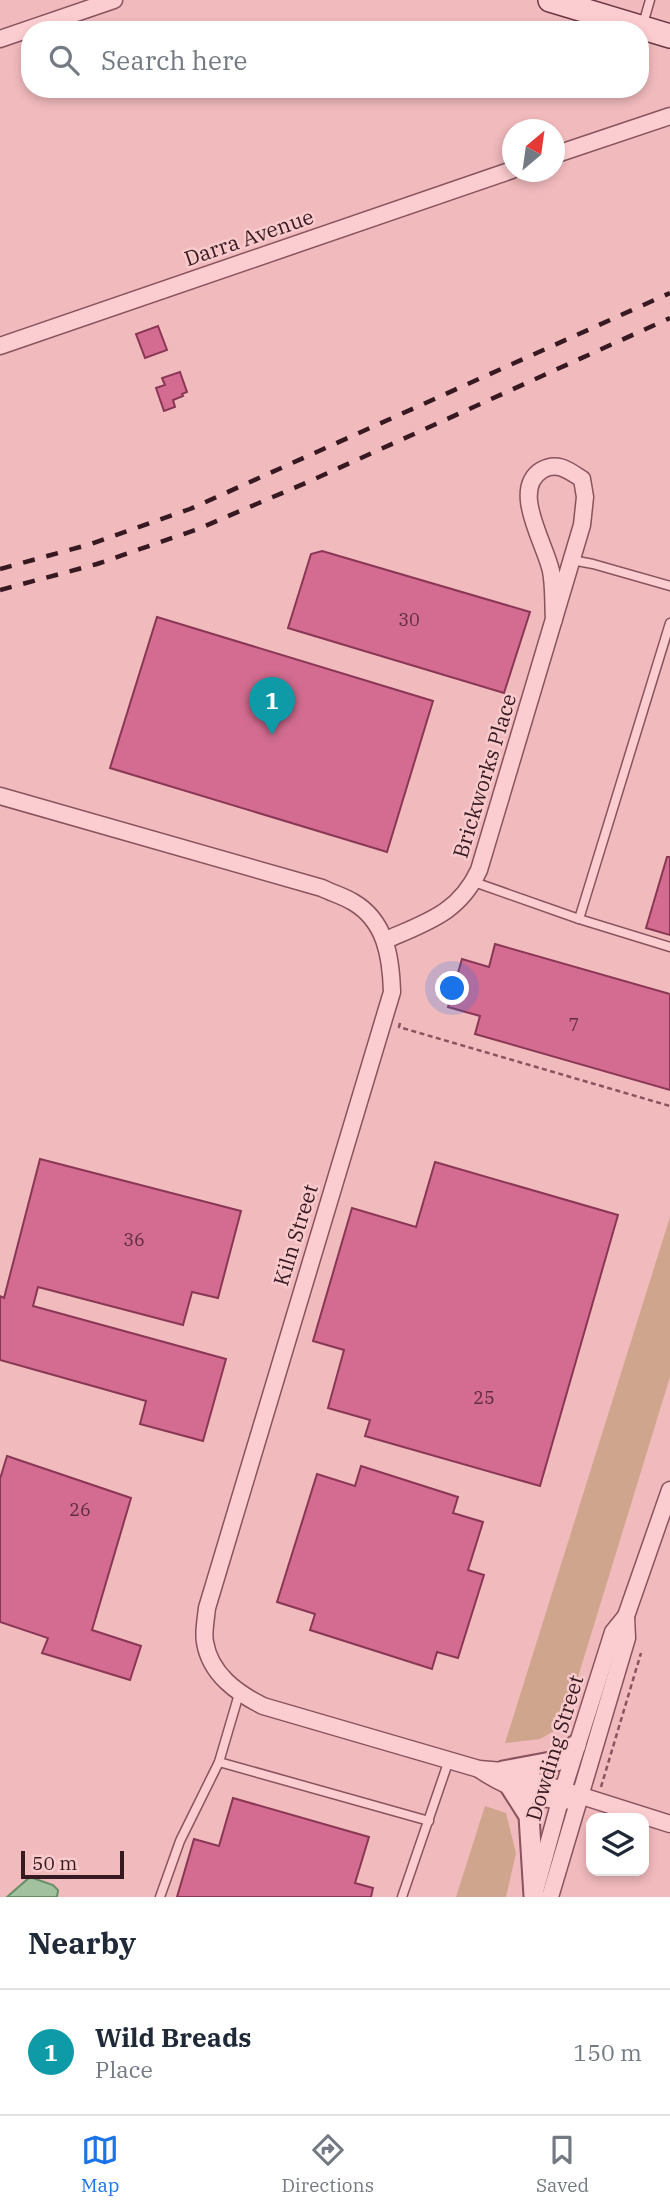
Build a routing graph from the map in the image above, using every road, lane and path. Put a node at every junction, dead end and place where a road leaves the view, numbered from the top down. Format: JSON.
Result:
{"nodes":[{"id":1,"x":114,"y":0,"type":"edge"},
{"id":2,"x":551,"y":0,"type":"edge"},
{"id":3,"x":650,"y":0,"type":"edge"},
{"id":4,"x":53,"y":21,"type":"edge"},
{"id":5,"x":622,"y":21,"type":"edge"},
{"id":6,"x":644,"y":21,"type":"edge"},
{"id":7,"x":649,"y":29,"type":"edge"},
{"id":8,"x":21,"y":32,"type":"edge"},
{"id":9,"x":670,"y":36,"type":"edge"},
{"id":10,"x":0,"y":39,"type":"edge"},
{"id":11,"x":670,"y":116,"type":"edge"},
{"id":12,"x":565,"y":152,"type":"edge"},
{"id":13,"x":502,"y":174,"type":"edge"},
{"id":14,"x":0,"y":346,"type":"edge"},
{"id":15,"x":572,"y":560,"type":"junction"},
{"id":16,"x":670,"y":586,"type":"edge"},
{"id":17,"x":554,"y":620,"type":"junction"},
{"id":18,"x":670,"y":623,"type":"edge"},
{"id":19,"x":0,"y":796,"type":"edge"},
{"id":20,"x":474,"y":881,"type":"junction"},
{"id":21,"x":579,"y":919,"type":"junction"},
{"id":22,"x":386,"y":940,"type":"junction"},
{"id":23,"x":670,"y":947,"type":"edge"},
{"id":24,"x":386,"y":1010,"type":"junction"},
{"id":25,"x":670,"y":1106,"type":"edge"},
{"id":26,"x":670,"y":1490,"type":"edge"},
{"id":27,"x":626,"y":1616,"type":"junction"},
{"id":28,"x":641,"y":1653,"type":"dead end"},
{"id":29,"x":239,"y":1694,"type":"junction"},
{"id":30,"x":576,"y":1745,"type":"junction"},
{"id":31,"x":449,"y":1760,"type":"junction"},
{"id":32,"x":219,"y":1762,"type":"junction"},
{"id":33,"x":507,"y":1779,"type":"junction"},
{"id":34,"x":594,"y":1785,"type":"dead end"},
{"id":35,"x":561,"y":1796,"type":"junction"},
{"id":36,"x":579,"y":1797,"type":"junction"},
{"id":37,"x":429,"y":1821,"type":"junction"},
{"id":38,"x":670,"y":1824,"type":"edge"},
{"id":39,"x":160,"y":1897,"type":"edge"},
{"id":40,"x":402,"y":1897,"type":"edge"},
{"id":41,"x":539,"y":1897,"type":"edge"}],
"edges":[{"from":1,"to":4,"type":"street"},
{"from":2,"to":5,"type":"main road"},
{"from":3,"to":6,"type":"lane"},
{"from":7,"to":9,"type":"main road"},
{"from":8,"to":10,"type":"street"},
{"from":11,"to":12,"type":"street"},
{"from":13,"to":14,"type":"street","name":"Darra Avenue"},
{"from":15,"to":16,"type":"lane"},
{"from":15,"to":17,"type":"street","name":"Brickworks Place"},
{"from":15,"to":17,"type":"street","name":"Brickworks Place"},
{"from":17,"to":20,"type":"street","name":"Brickworks Place"},
{"from":18,"to":21,"type":"lane"},
{"from":19,"to":22,"type":"street","name":"Kiln Street"},
{"from":20,"to":21,"type":"lane"},
{"from":20,"to":22,"type":"street","name":"Brickworks Place"},
{"from":21,"to":23,"type":"lane"},
{"from":22,"to":24,"type":"street","name":"Kiln Street"},
{"from":24,"to":25,"type":"path"},
{"from":24,"to":29,"type":"street","name":"Kiln Street"},
{"from":26,"to":27,"type":"street","name":"Dowding Street"},
{"from":27,"to":30,"type":"street","name":"Dowding Street"},
{"from":27,"to":36,"type":"street","name":"Dowding Street"},
{"from":28,"to":34,"type":"path"},
{"from":29,"to":31,"type":"street","name":"Kiln Street"},
{"from":29,"to":32,"type":"lane"},
{"from":30,"to":33,"type":"street"},
{"from":30,"to":35,"type":"street","name":"Dowding Street"},
{"from":31,"to":33,"type":"street","name":"Kiln Street"},
{"from":31,"to":37,"type":"lane"},
{"from":32,"to":37,"type":"lane"},
{"from":32,"to":39,"type":"lane"},
{"from":33,"to":35,"type":"street","name":"Kiln Street"},
{"from":33,"to":41,"type":"street"},
{"from":35,"to":36,"type":"street","name":"Kiln Street"},
{"from":35,"to":41,"type":"street","name":"Dowding Street"},
{"from":36,"to":38,"type":"street","name":"Kiln Street"},
{"from":36,"to":41,"type":"street","name":"Dowding Street"},
{"from":37,"to":40,"type":"lane"}]}
